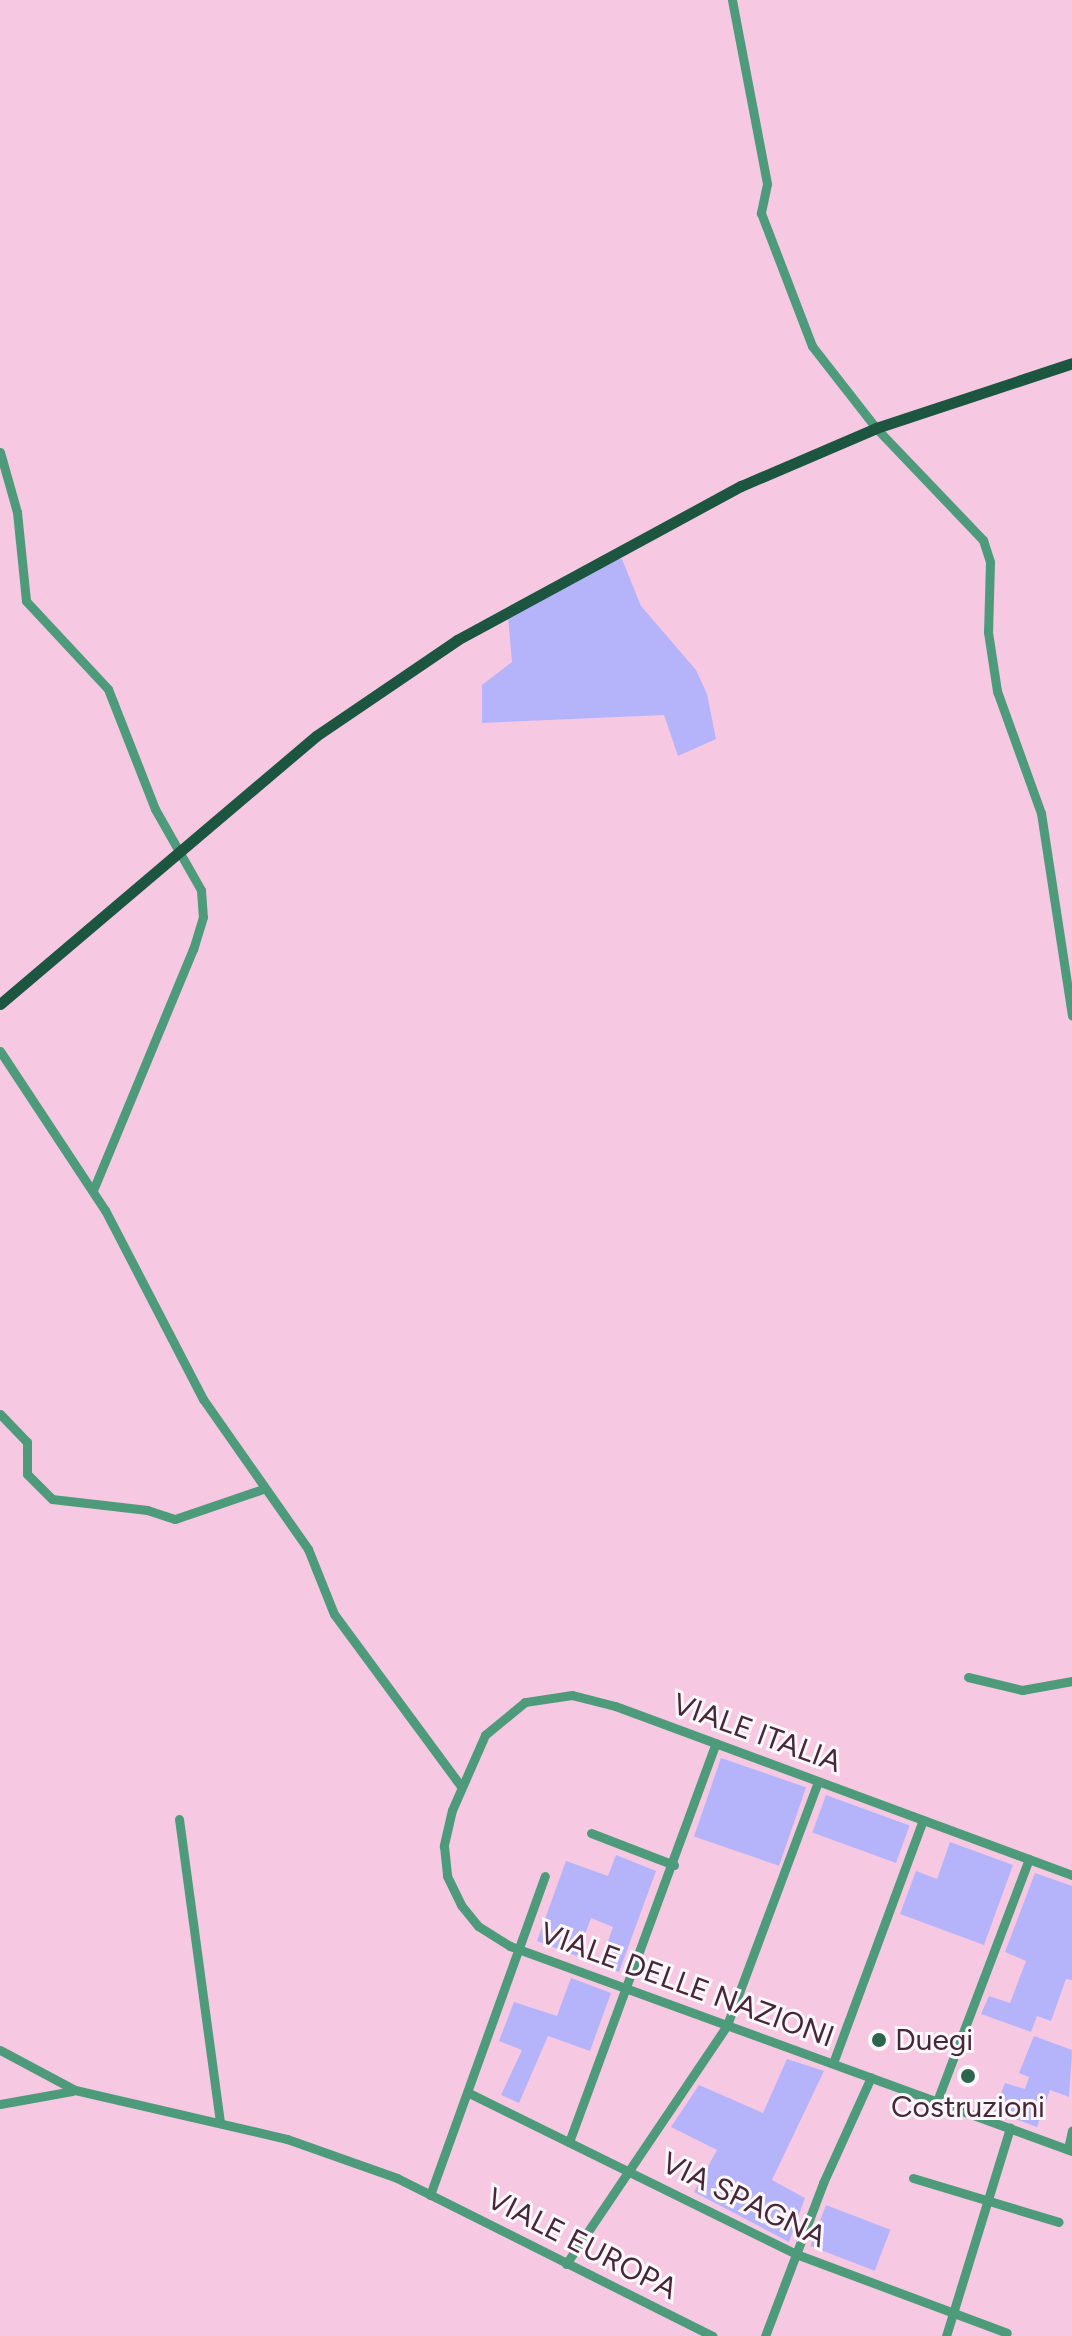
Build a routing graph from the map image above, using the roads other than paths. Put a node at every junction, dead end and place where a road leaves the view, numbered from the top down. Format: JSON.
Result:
{"nodes":[{"id":1,"x":732,"y":0,"type":"edge"},
{"id":2,"x":1072,"y":363,"type":"edge"},
{"id":3,"x":876,"y":428,"type":"junction"},
{"id":4,"x":0,"y":452,"type":"edge"},
{"id":5,"x":178,"y":848,"type":"junction"},
{"id":6,"x":0,"y":1004,"type":"edge"},
{"id":7,"x":1072,"y":1016,"type":"edge"},
{"id":8,"x":0,"y":1051,"type":"edge"},
{"id":9,"x":93,"y":1190,"type":"junction"},
{"id":10,"x":0,"y":1414,"type":"edge"},
{"id":11,"x":263,"y":1489,"type":"junction"},
{"id":12,"x":968,"y":1677,"type":"dead end"},
{"id":13,"x":1072,"y":1681,"type":"edge"},
{"id":14,"x":716,"y":1743,"type":"junction"},
{"id":15,"x":818,"y":1781,"type":"junction"},
{"id":16,"x":461,"y":1786,"type":"junction"},
{"id":17,"x":179,"y":1819,"type":"dead end"},
{"id":18,"x":923,"y":1820,"type":"junction"},
{"id":19,"x":591,"y":1833,"type":"dead end"},
{"id":20,"x":1029,"y":1859,"type":"junction"},
{"id":21,"x":674,"y":1865,"type":"junction"},
{"id":22,"x":1072,"y":1875,"type":"edge"},
{"id":23,"x":545,"y":1876,"type":"dead end"},
{"id":24,"x":519,"y":1950,"type":"junction"},
{"id":25,"x":628,"y":1989,"type":"junction"},
{"id":26,"x":727,"y":2025,"type":"junction"},
{"id":27,"x":0,"y":2050,"type":"edge"},
{"id":28,"x":833,"y":2063,"type":"junction"},
{"id":29,"x":871,"y":2077,"type":"junction"},
{"id":30,"x":75,"y":2090,"type":"junction"},
{"id":31,"x":469,"y":2093,"type":"junction"},
{"id":32,"x":937,"y":2101,"type":"junction"},
{"id":33,"x":0,"y":2104,"type":"edge"},
{"id":34,"x":220,"y":2123,"type":"junction"},
{"id":35,"x":1010,"y":2128,"type":"junction"},
{"id":36,"x":1072,"y":2130,"type":"edge"},
{"id":37,"x":569,"y":2142,"type":"junction"},
{"id":38,"x":1070,"y":2150,"type":"edge"},
{"id":39,"x":628,"y":2171,"type":"junction"},
{"id":40,"x":913,"y":2178,"type":"dead end"},
{"id":41,"x":430,"y":2195,"type":"junction"},
{"id":42,"x":988,"y":2201,"type":"junction"},
{"id":43,"x":1059,"y":2222,"type":"dead end"},
{"id":44,"x":796,"y":2254,"type":"junction"},
{"id":45,"x":566,"y":2264,"type":"junction"},
{"id":46,"x":953,"y":2316,"type":"junction"},
{"id":47,"x":1007,"y":2333,"type":"dead end"},
{"id":48,"x":713,"y":2336,"type":"edge"},
{"id":49,"x":765,"y":2336,"type":"edge"},
{"id":50,"x":946,"y":2336,"type":"edge"}],
"edges":[{"from":1,"to":3,"type":"street"},
{"from":2,"to":3,"type":"main road"},
{"from":3,"to":5,"type":"main road"},
{"from":3,"to":7,"type":"street"},
{"from":4,"to":5,"type":"street"},
{"from":5,"to":6,"type":"main road"},
{"from":5,"to":9,"type":"street"},
{"from":8,"to":9,"type":"street"},
{"from":9,"to":11,"type":"street"},
{"from":10,"to":11,"type":"street"},
{"from":11,"to":16,"type":"street"},
{"from":12,"to":13,"type":"street"},
{"from":14,"to":15,"type":"street","name":"VIALE ITALIA"},
{"from":14,"to":16,"type":"street","name":"VIALE ITALIA"},
{"from":14,"to":21,"type":"street"},
{"from":15,"to":18,"type":"street","name":"VIALE ITALIA"},
{"from":15,"to":26,"type":"street"},
{"from":16,"to":24,"type":"street","name":"VIALE DELLE NAZIONI"},
{"from":17,"to":34,"type":"street"},
{"from":18,"to":20,"type":"street","name":"VIALE ITALIA"},
{"from":18,"to":28,"type":"street"},
{"from":19,"to":21,"type":"street"},
{"from":20,"to":22,"type":"street","name":"VIALE ITALIA"},
{"from":20,"to":32,"type":"street"},
{"from":21,"to":25,"type":"street"},
{"from":23,"to":24,"type":"street"},
{"from":24,"to":25,"type":"street","name":"VIALE DELLE NAZIONI"},
{"from":24,"to":31,"type":"street"},
{"from":25,"to":26,"type":"street","name":"VIALE DELLE NAZIONI"},
{"from":25,"to":37,"type":"street"},
{"from":26,"to":28,"type":"street","name":"VIALE DELLE NAZIONI"},
{"from":26,"to":39,"type":"street"},
{"from":27,"to":30,"type":"street"},
{"from":28,"to":29,"type":"street","name":"VIALE DELLE NAZIONI"},
{"from":29,"to":32,"type":"street","name":"VIALE DELLE NAZIONI"},
{"from":29,"to":44,"type":"street"},
{"from":30,"to":33,"type":"street"},
{"from":30,"to":34,"type":"street","name":"VIALE EUROPA"},
{"from":31,"to":37,"type":"street","name":"VIA SPAGNA"},
{"from":31,"to":41,"type":"street"},
{"from":32,"to":35,"type":"street","name":"VIALE DELLE NAZIONI"},
{"from":34,"to":41,"type":"street","name":"VIALE EUROPA"},
{"from":35,"to":38,"type":"street","name":"VIALE DELLE NAZIONI"},
{"from":35,"to":42,"type":"street"},
{"from":36,"to":38,"type":"street"},
{"from":37,"to":39,"type":"street","name":"VIA SPAGNA"},
{"from":39,"to":44,"type":"street","name":"VIA SPAGNA"},
{"from":39,"to":45,"type":"street"},
{"from":40,"to":42,"type":"street"},
{"from":41,"to":45,"type":"street","name":"VIALE EUROPA"},
{"from":42,"to":43,"type":"street"},
{"from":42,"to":46,"type":"street"},
{"from":44,"to":46,"type":"street","name":"VIA SPAGNA"},
{"from":44,"to":49,"type":"street"},
{"from":45,"to":48,"type":"street","name":"VIALE EUROPA"},
{"from":46,"to":47,"type":"street","name":"VIA SPAGNA"},
{"from":46,"to":50,"type":"street"}]}
